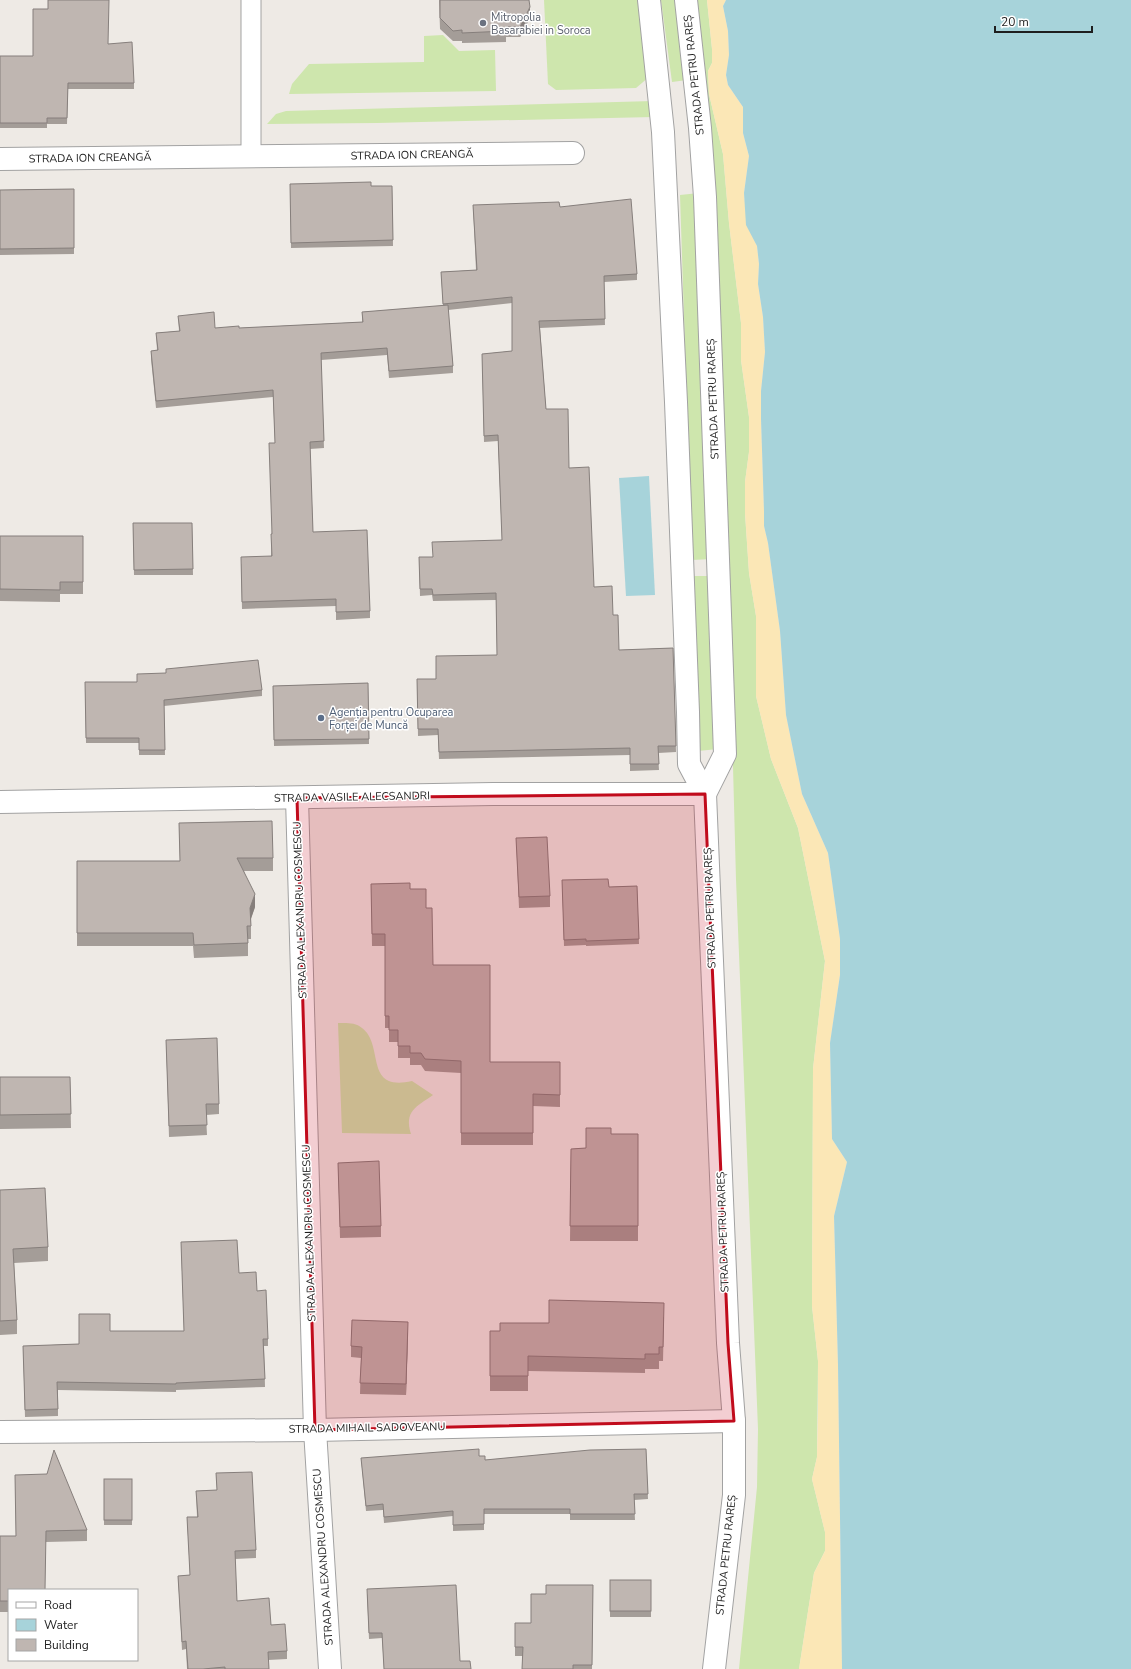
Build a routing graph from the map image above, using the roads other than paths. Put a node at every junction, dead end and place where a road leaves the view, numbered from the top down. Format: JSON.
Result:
{"nodes":[{"id":1,"x":250,"y":0,"type":"edge"},
{"id":2,"x":649,"y":0,"type":"edge"},
{"id":3,"x":686,"y":0,"type":"edge"},
{"id":4,"x":573,"y":153,"type":"dead end"},
{"id":5,"x":251,"y":157,"type":"junction"},
{"id":6,"x":0,"y":159,"type":"edge"},
{"id":7,"x":705,"y":794,"type":"junction"},
{"id":8,"x":296,"y":798,"type":"junction"},
{"id":9,"x":0,"y":802,"type":"edge"},
{"id":10,"x":734,"y":1420,"type":"junction"},
{"id":11,"x":315,"y":1430,"type":"junction"},
{"id":12,"x":0,"y":1432,"type":"edge"},
{"id":13,"x":330,"y":1669,"type":"edge"},
{"id":14,"x":714,"y":1669,"type":"edge"}],
"edges":[{"from":1,"to":5,"type":"lane"},
{"from":2,"to":7,"type":"street","name":"STRADA PETRU RAREȘ"},
{"from":3,"to":7,"type":"street","name":"STRADA PETRU RAREȘ"},
{"from":4,"to":5,"type":"street","name":"STRADA ION CREANGĂ"},
{"from":5,"to":6,"type":"street","name":"STRADA ION CREANGĂ"},
{"from":7,"to":8,"type":"street","name":"STRADA VASILE ALECSANDRI"},
{"from":7,"to":10,"type":"street","name":"STRADA PETRU RAREȘ"},
{"from":8,"to":9,"type":"street","name":"STRADA VASILE ALECSANDRI"},
{"from":8,"to":11,"type":"street","name":"STRADA ALEXANDRU COSMESCU"},
{"from":10,"to":11,"type":"street","name":"STRADA MIHAIL SADOVEANU"},
{"from":10,"to":14,"type":"street","name":"STRADA PETRU RAREȘ"},
{"from":11,"to":12,"type":"street","name":"STRADA MIHAIL SADOVEANU"},
{"from":11,"to":13,"type":"street","name":"STRADA ALEXANDRU COSMESCU"}]}
